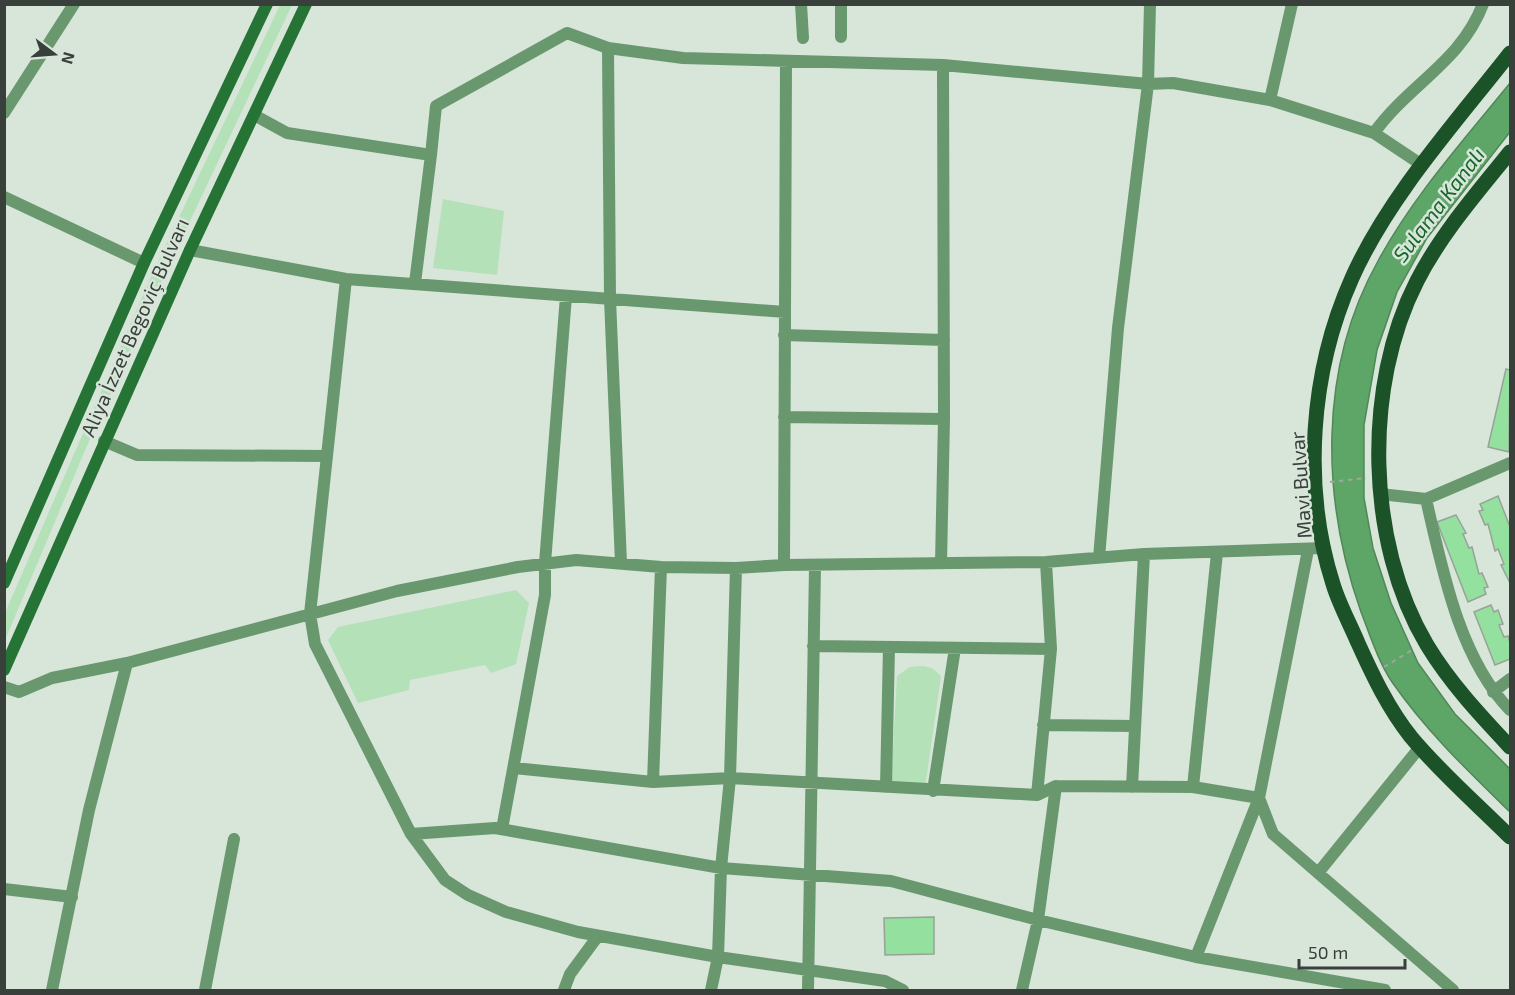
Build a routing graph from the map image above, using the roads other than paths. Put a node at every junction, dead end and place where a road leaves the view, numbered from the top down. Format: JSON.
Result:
{"nodes":[{"id":1,"x":74,"y":4,"type":"edge"},
{"id":2,"x":267,"y":4,"type":"edge"},
{"id":3,"x":306,"y":4,"type":"edge"},
{"id":4,"x":801,"y":4,"type":"edge"},
{"id":5,"x":841,"y":4,"type":"edge"},
{"id":6,"x":1150,"y":4,"type":"edge"},
{"id":7,"x":1292,"y":4,"type":"edge"},
{"id":8,"x":1483,"y":4,"type":"edge"},
{"id":9,"x":841,"y":37,"type":"dead end"},
{"id":10,"x":803,"y":38,"type":"dead end"},
{"id":11,"x":608,"y":48,"type":"junction"},
{"id":12,"x":1510,"y":53,"type":"edge"},
{"id":13,"x":786,"y":61,"type":"junction"},
{"id":14,"x":942,"y":64,"type":"junction"},
{"id":15,"x":1148,"y":84,"type":"junction"},
{"id":16,"x":1270,"y":100,"type":"junction"},
{"id":17,"x":4,"y":113,"type":"edge"},
{"id":18,"x":254,"y":115,"type":"junction"},
{"id":19,"x":1374,"y":132,"type":"junction"},
{"id":20,"x":1510,"y":152,"type":"edge"},
{"id":21,"x":431,"y":155,"type":"junction"},
{"id":22,"x":1422,"y":165,"type":"junction"},
{"id":23,"x":4,"y":197,"type":"edge"},
{"id":24,"x":190,"y":250,"type":"junction"},
{"id":25,"x":144,"y":263,"type":"junction"},
{"id":26,"x":346,"y":279,"type":"junction"},
{"id":27,"x":415,"y":283,"type":"junction"},
{"id":28,"x":566,"y":296,"type":"junction"},
{"id":29,"x":610,"y":299,"type":"junction"},
{"id":30,"x":785,"y":312,"type":"junction"},
{"id":31,"x":784,"y":335,"type":"junction"},
{"id":32,"x":944,"y":340,"type":"junction"},
{"id":33,"x":784,"y":417,"type":"junction"},
{"id":34,"x":944,"y":419,"type":"junction"},
{"id":35,"x":104,"y":441,"type":"junction"},
{"id":36,"x":327,"y":456,"type":"junction"},
{"id":37,"x":1510,"y":463,"type":"edge"},
{"id":38,"x":1380,"y":494,"type":"junction"},
{"id":39,"x":1426,"y":499,"type":"junction"},
{"id":40,"x":1325,"y":548,"type":"junction"},
{"id":41,"x":1308,"y":550,"type":"junction"},
{"id":42,"x":1217,"y":553,"type":"junction"},
{"id":43,"x":1144,"y":554,"type":"junction"},
{"id":44,"x":1099,"y":558,"type":"junction"},
{"id":45,"x":1046,"y":562,"type":"junction"},
{"id":46,"x":545,"y":563,"type":"junction"},
{"id":47,"x":621,"y":563,"type":"junction"},
{"id":48,"x":941,"y":563,"type":"junction"},
{"id":49,"x":784,"y":565,"type":"junction"},
{"id":50,"x":660,"y":567,"type":"junction"},
{"id":51,"x":815,"y":567,"type":"junction"},
{"id":52,"x":736,"y":568,"type":"junction"},
{"id":53,"x":4,"y":583,"type":"edge"},
{"id":54,"x":310,"y":614,"type":"junction"},
{"id":55,"x":813,"y":646,"type":"junction"},
{"id":56,"x":889,"y":647,"type":"junction"},
{"id":57,"x":955,"y":648,"type":"junction"},
{"id":58,"x":1051,"y":649,"type":"junction"},
{"id":59,"x":127,"y":663,"type":"junction"},
{"id":60,"x":4,"y":670,"type":"edge"},
{"id":61,"x":1510,"y":679,"type":"edge"},
{"id":62,"x":4,"y":687,"type":"edge"},
{"id":63,"x":1493,"y":692,"type":"junction"},
{"id":64,"x":1510,"y":710,"type":"edge"},
{"id":65,"x":1044,"y":725,"type":"junction"},
{"id":66,"x":1135,"y":726,"type":"junction"},
{"id":67,"x":1420,"y":747,"type":"junction"},
{"id":68,"x":1510,"y":747,"type":"edge"},
{"id":69,"x":514,"y":768,"type":"junction"},
{"id":70,"x":730,"y":778,"type":"junction"},
{"id":71,"x":653,"y":782,"type":"junction"},
{"id":72,"x":812,"y":784,"type":"junction"},
{"id":73,"x":1056,"y":786,"type":"junction"},
{"id":74,"x":886,"y":787,"type":"junction"},
{"id":75,"x":1132,"y":787,"type":"junction"},
{"id":76,"x":1193,"y":787,"type":"junction"},
{"id":77,"x":933,"y":791,"type":"junction"},
{"id":78,"x":1037,"y":795,"type":"junction"},
{"id":79,"x":1259,"y":798,"type":"junction"},
{"id":80,"x":502,"y":829,"type":"junction"},
{"id":81,"x":411,"y":834,"type":"junction"},
{"id":82,"x":1510,"y":837,"type":"edge"},
{"id":83,"x":234,"y":839,"type":"dead end"},
{"id":84,"x":721,"y":868,"type":"junction"},
{"id":85,"x":1318,"y":873,"type":"junction"},
{"id":86,"x":811,"y":876,"type":"junction"},
{"id":87,"x":4,"y":889,"type":"edge"},
{"id":88,"x":72,"y":897,"type":"junction"},
{"id":89,"x":1038,"y":920,"type":"junction"},
{"id":90,"x":598,"y":936,"type":"junction"},
{"id":91,"x":718,"y":957,"type":"junction"},
{"id":92,"x":1196,"y":957,"type":"junction"},
{"id":93,"x":809,"y":968,"type":"junction"},
{"id":94,"x":52,"y":990,"type":"edge"},
{"id":95,"x":205,"y":990,"type":"edge"},
{"id":96,"x":564,"y":990,"type":"edge"},
{"id":97,"x":711,"y":990,"type":"edge"},
{"id":98,"x":808,"y":990,"type":"edge"},
{"id":99,"x":903,"y":990,"type":"edge"},
{"id":100,"x":1022,"y":990,"type":"edge"},
{"id":101,"x":1385,"y":990,"type":"edge"},
{"id":102,"x":1453,"y":990,"type":"edge"}],
"edges":[{"from":1,"to":17,"type":"street"},
{"from":2,"to":25,"type":"main road","name":"Aliya İzzet Begoviç Bulvarı"},
{"from":3,"to":18,"type":"main road","name":"Aliya İzzet Begoviç Bulvarı"},
{"from":4,"to":10,"type":"street"},
{"from":5,"to":9,"type":"street"},
{"from":6,"to":15,"type":"street"},
{"from":7,"to":16,"type":"street"},
{"from":8,"to":19,"type":"street"},
{"from":11,"to":13,"type":"street"},
{"from":11,"to":21,"type":"street"},
{"from":11,"to":29,"type":"street"},
{"from":12,"to":22,"type":"main road","name":"Mavi Bulvar"},
{"from":13,"to":14,"type":"street"},
{"from":13,"to":30,"type":"street"},
{"from":14,"to":15,"type":"street"},
{"from":14,"to":32,"type":"street"},
{"from":15,"to":16,"type":"street"},
{"from":15,"to":44,"type":"street"},
{"from":16,"to":19,"type":"street"},
{"from":18,"to":21,"type":"street"},
{"from":18,"to":24,"type":"main road","name":"Aliya İzzet Begoviç Bulvarı"},
{"from":19,"to":22,"type":"street"},
{"from":20,"to":38,"type":"main road"},
{"from":21,"to":27,"type":"street"},
{"from":22,"to":40,"type":"main road","name":"Mavi Bulvar"},
{"from":23,"to":25,"type":"street"},
{"from":24,"to":26,"type":"street"},
{"from":24,"to":35,"type":"main road","name":"Aliya İzzet Begoviç Bulvarı"},
{"from":25,"to":53,"type":"main road","name":"Aliya İzzet Begoviç Bulvarı"},
{"from":26,"to":27,"type":"street"},
{"from":26,"to":36,"type":"street"},
{"from":27,"to":28,"type":"street"},
{"from":28,"to":29,"type":"street"},
{"from":28,"to":46,"type":"street"},
{"from":29,"to":30,"type":"street"},
{"from":29,"to":47,"type":"street"},
{"from":30,"to":31,"type":"street"},
{"from":31,"to":32,"type":"street"},
{"from":31,"to":33,"type":"street"},
{"from":32,"to":34,"type":"street"},
{"from":33,"to":34,"type":"street"},
{"from":33,"to":49,"type":"street"},
{"from":34,"to":48,"type":"street"},
{"from":35,"to":36,"type":"street"},
{"from":35,"to":60,"type":"main road","name":"Aliya İzzet Begoviç Bulvarı"},
{"from":36,"to":54,"type":"street"},
{"from":37,"to":39,"type":"street"},
{"from":38,"to":39,"type":"street"},
{"from":38,"to":68,"type":"main road"},
{"from":39,"to":63,"type":"street"},
{"from":40,"to":41,"type":"street"},
{"from":40,"to":67,"type":"main road","name":"Mavi Bulvar"},
{"from":41,"to":42,"type":"street"},
{"from":41,"to":79,"type":"street"},
{"from":42,"to":43,"type":"street"},
{"from":42,"to":76,"type":"street"},
{"from":43,"to":44,"type":"street"},
{"from":43,"to":66,"type":"street"},
{"from":44,"to":45,"type":"street"},
{"from":45,"to":48,"type":"street"},
{"from":45,"to":58,"type":"street"},
{"from":46,"to":47,"type":"street"},
{"from":46,"to":54,"type":"street"},
{"from":46,"to":69,"type":"street"},
{"from":47,"to":50,"type":"street"},
{"from":48,"to":51,"type":"street"},
{"from":49,"to":51,"type":"street"},
{"from":49,"to":52,"type":"street"},
{"from":50,"to":52,"type":"street"},
{"from":50,"to":71,"type":"street"},
{"from":51,"to":55,"type":"street"},
{"from":52,"to":70,"type":"street"},
{"from":54,"to":59,"type":"street"},
{"from":54,"to":81,"type":"street"},
{"from":55,"to":56,"type":"street"},
{"from":55,"to":72,"type":"street"},
{"from":56,"to":57,"type":"street"},
{"from":56,"to":74,"type":"street"},
{"from":57,"to":58,"type":"street"},
{"from":57,"to":77,"type":"street"},
{"from":58,"to":65,"type":"street"},
{"from":59,"to":62,"type":"street"},
{"from":59,"to":88,"type":"street"},
{"from":61,"to":63,"type":"street"},
{"from":63,"to":64,"type":"street"},
{"from":65,"to":66,"type":"street"},
{"from":65,"to":78,"type":"street"},
{"from":66,"to":75,"type":"street"},
{"from":67,"to":82,"type":"main road","name":"Mavi Bulvar"},
{"from":67,"to":85,"type":"street"},
{"from":69,"to":71,"type":"street"},
{"from":69,"to":80,"type":"street"},
{"from":70,"to":71,"type":"street"},
{"from":70,"to":72,"type":"street"},
{"from":70,"to":84,"type":"street"},
{"from":72,"to":74,"type":"street"},
{"from":72,"to":86,"type":"street"},
{"from":73,"to":75,"type":"street"},
{"from":73,"to":78,"type":"street"},
{"from":73,"to":89,"type":"street"},
{"from":74,"to":77,"type":"street"},
{"from":75,"to":76,"type":"street"},
{"from":76,"to":79,"type":"street"},
{"from":77,"to":78,"type":"street"},
{"from":79,"to":85,"type":"street"},
{"from":79,"to":92,"type":"street"},
{"from":80,"to":81,"type":"street"},
{"from":80,"to":84,"type":"street"},
{"from":81,"to":90,"type":"street"},
{"from":83,"to":95,"type":"street"},
{"from":84,"to":86,"type":"street"},
{"from":84,"to":91,"type":"street"},
{"from":85,"to":102,"type":"street"},
{"from":86,"to":89,"type":"street"},
{"from":86,"to":93,"type":"street"},
{"from":87,"to":88,"type":"street"},
{"from":88,"to":94,"type":"street"},
{"from":89,"to":92,"type":"street"},
{"from":89,"to":100,"type":"street"},
{"from":90,"to":91,"type":"street"},
{"from":90,"to":96,"type":"street"},
{"from":91,"to":93,"type":"street"},
{"from":91,"to":97,"type":"street"},
{"from":92,"to":101,"type":"street"},
{"from":93,"to":98,"type":"street"},
{"from":93,"to":99,"type":"street"}]}
